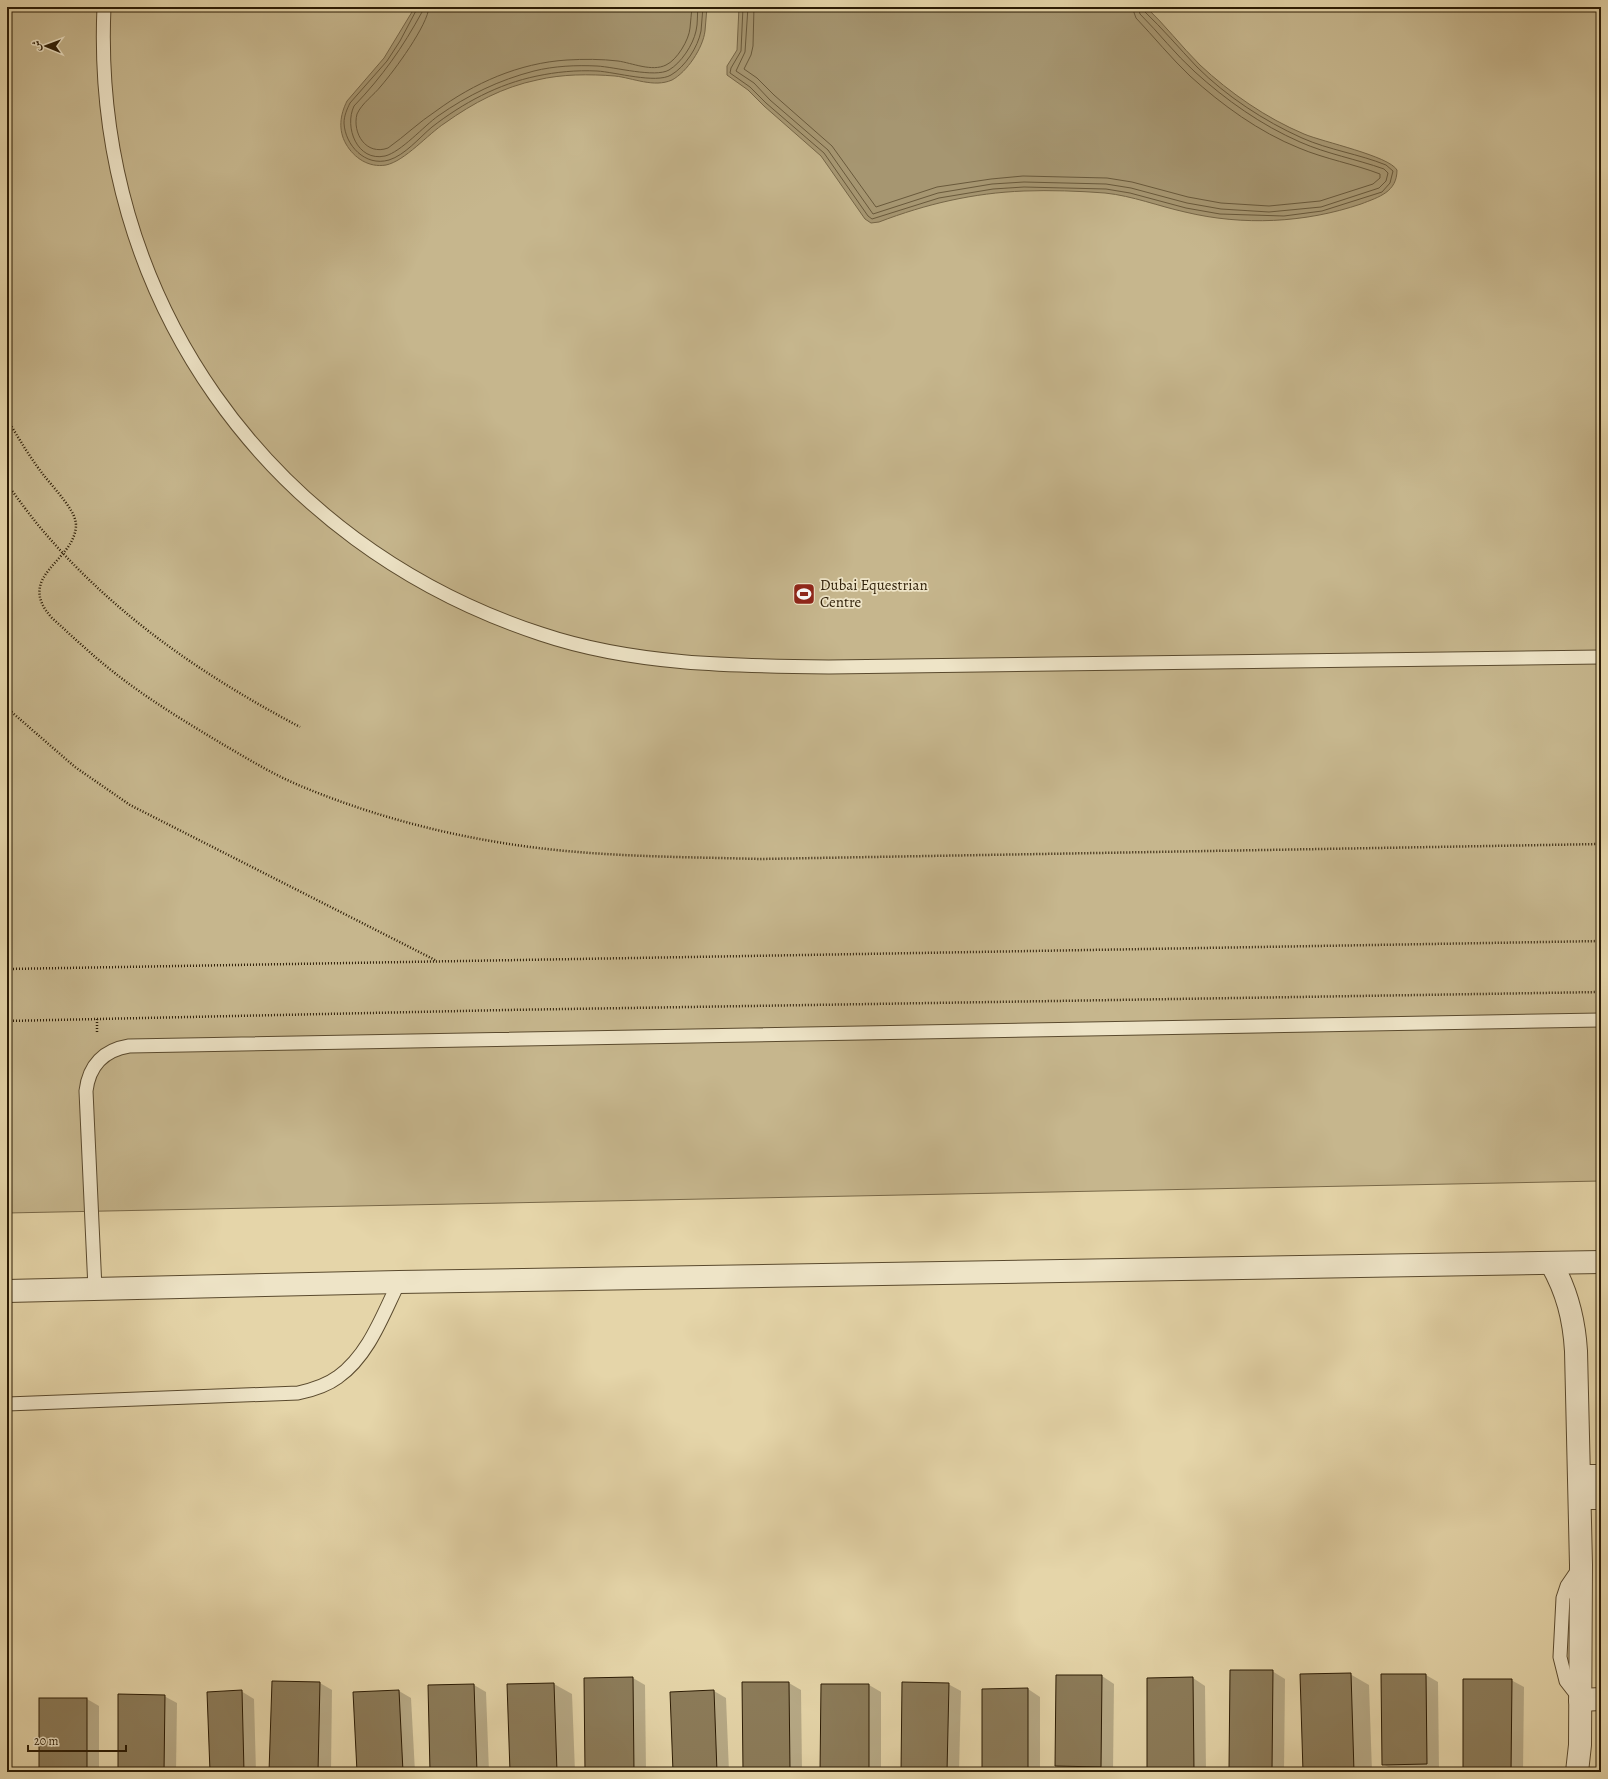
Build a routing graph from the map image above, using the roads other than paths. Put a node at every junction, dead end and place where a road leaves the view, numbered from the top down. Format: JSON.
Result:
{"nodes":[{"id":1,"x":104,"y":7,"type":"edge"},
{"id":2,"x":1601,"y":657,"type":"edge"},
{"id":3,"x":1601,"y":1020,"type":"edge"},
{"id":4,"x":1601,"y":1262,"type":"edge"},
{"id":5,"x":1552,"y":1263,"type":"junction"},
{"id":6,"x":400,"y":1282,"type":"junction"},
{"id":7,"x":95,"y":1289,"type":"junction"},
{"id":8,"x":7,"y":1291,"type":"edge"},
{"id":9,"x":7,"y":1404,"type":"edge"},
{"id":10,"x":1579,"y":1476,"type":"junction"},
{"id":11,"x":1601,"y":1476,"type":"edge"},
{"id":12,"x":1590,"y":1498,"type":"edge"},
{"id":13,"x":1591,"y":1699,"type":"edge"},
{"id":14,"x":1577,"y":1772,"type":"edge"}],
"edges":[{"from":1,"to":2,"type":"lane"},
{"from":3,"to":7,"type":"lane"},
{"from":4,"to":5,"type":"street"},
{"from":5,"to":6,"type":"street"},
{"from":5,"to":10,"type":"street"},
{"from":6,"to":7,"type":"street"},
{"from":6,"to":9,"type":"lane"},
{"from":7,"to":8,"type":"street"},
{"from":10,"to":11,"type":"street"},
{"from":10,"to":12,"type":"street"},
{"from":12,"to":13,"type":"street"},
{"from":13,"to":14,"type":"street"}]}
